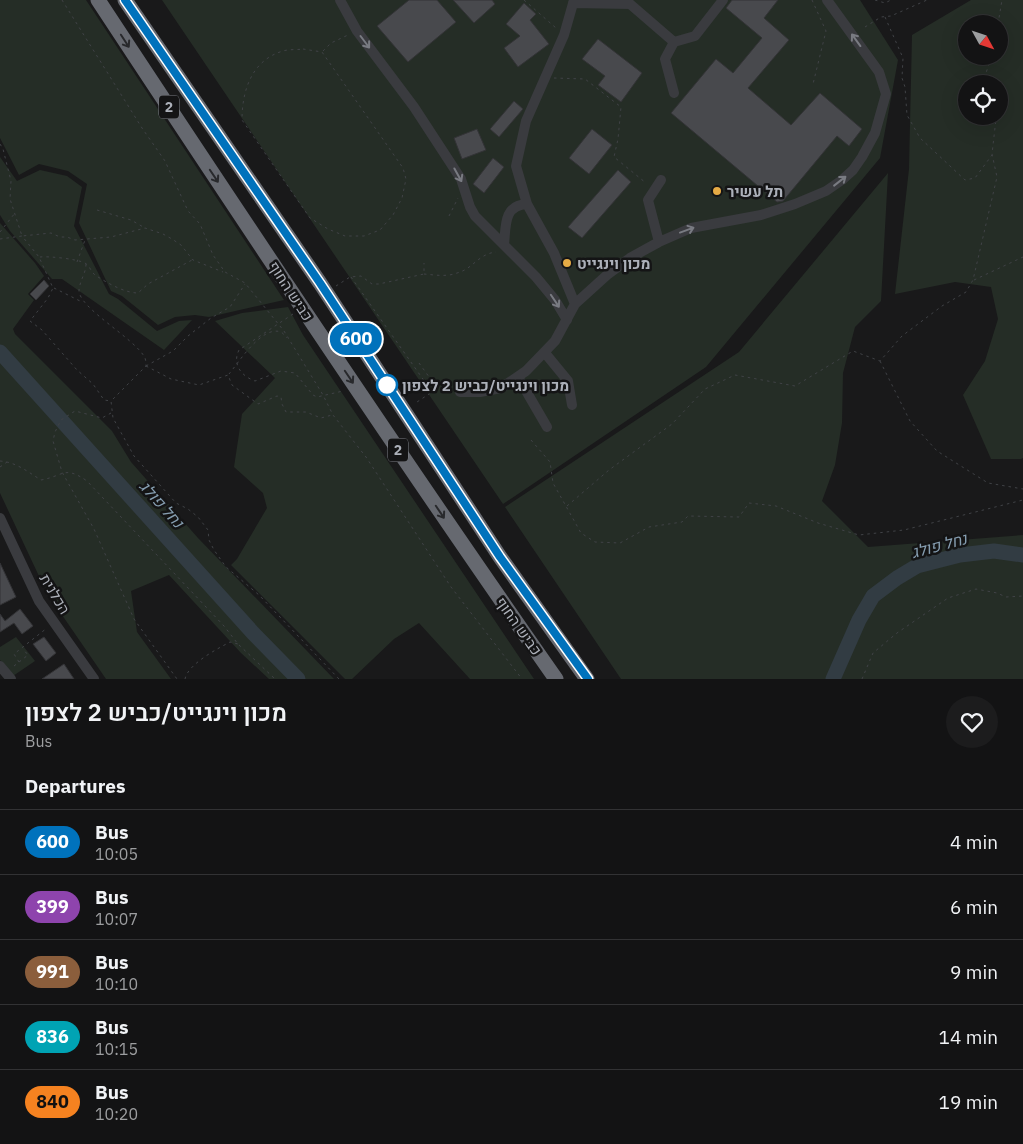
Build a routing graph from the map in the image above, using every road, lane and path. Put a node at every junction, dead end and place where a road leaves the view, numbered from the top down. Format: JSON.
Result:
{"nodes":[{"id":1,"x":62,"y":0,"type":"edge"},
{"id":2,"x":98,"y":0,"type":"edge"},
{"id":3,"x":125,"y":0,"type":"edge"},
{"id":4,"x":340,"y":0,"type":"edge"},
{"id":5,"x":524,"y":0,"type":"edge"},
{"id":6,"x":723,"y":0,"type":"edge"},
{"id":7,"x":812,"y":0,"type":"edge"},
{"id":8,"x":827,"y":0,"type":"edge"},
{"id":9,"x":874,"y":0,"type":"edge"},
{"id":10,"x":891,"y":0,"type":"edge"},
{"id":11,"x":927,"y":0,"type":"edge"},
{"id":12,"x":1002,"y":0,"type":"edge"},
{"id":13,"x":573,"y":2,"type":"edge"},
{"id":14,"x":1000,"y":15,"type":"edge"},
{"id":15,"x":885,"y":17,"type":"junction"},
{"id":16,"x":865,"y":27,"type":"dead end"},
{"id":17,"x":356,"y":31,"type":"junction"},
{"id":18,"x":564,"y":35,"type":"junction"},
{"id":19,"x":674,"y":42,"type":"junction"},
{"id":20,"x":322,"y":52,"type":"junction"},
{"id":21,"x":546,"y":77,"type":"junction"},
{"id":22,"x":813,"y":84,"type":"dead end"},
{"id":23,"x":674,"y":93,"type":"dead end"},
{"id":24,"x":995,"y":125,"type":"edge"},
{"id":25,"x":0,"y":144,"type":"edge"},
{"id":26,"x":992,"y":154,"type":"junction"},
{"id":27,"x":661,"y":180,"type":"dead end"},
{"id":28,"x":463,"y":187,"type":"junction"},
{"id":29,"x":655,"y":190,"type":"junction"},
{"id":30,"x":527,"y":204,"type":"junction"},
{"id":31,"x":98,"y":210,"type":"dead end"},
{"id":32,"x":15,"y":212,"type":"junction"},
{"id":33,"x":449,"y":216,"type":"dead end"},
{"id":34,"x":146,"y":228,"type":"junction"},
{"id":35,"x":0,"y":232,"type":"edge"},
{"id":36,"x":22,"y":236,"type":"junction"},
{"id":37,"x":0,"y":239,"type":"edge"},
{"id":38,"x":85,"y":239,"type":"junction"},
{"id":39,"x":659,"y":242,"type":"junction"},
{"id":40,"x":508,"y":248,"type":"junction"},
{"id":41,"x":39,"y":257,"type":"junction"},
{"id":42,"x":1023,"y":257,"type":"edge"},
{"id":43,"x":193,"y":260,"type":"junction"},
{"id":44,"x":77,"y":262,"type":"junction"},
{"id":45,"x":424,"y":263,"type":"dead end"},
{"id":46,"x":86,"y":264,"type":"junction"},
{"id":47,"x":225,"y":272,"type":"junction"},
{"id":48,"x":424,"y":274,"type":"junction"},
{"id":49,"x":973,"y":280,"type":"junction"},
{"id":50,"x":246,"y":283,"type":"junction"},
{"id":51,"x":53,"y":288,"type":"junction"},
{"id":52,"x":83,"y":302,"type":"junction"},
{"id":53,"x":574,"y":304,"type":"junction"},
{"id":54,"x":567,"y":320,"type":"junction"},
{"id":55,"x":290,"y":340,"type":"junction"},
{"id":56,"x":247,"y":343,"type":"dead end"},
{"id":57,"x":545,"y":353,"type":"junction"},
{"id":58,"x":880,"y":361,"type":"junction"},
{"id":59,"x":419,"y":363,"type":"dead end"},
{"id":60,"x":146,"y":366,"type":"junction"},
{"id":61,"x":228,"y":375,"type":"junction"},
{"id":62,"x":518,"y":376,"type":"junction"},
{"id":63,"x":356,"y":389,"type":"junction"},
{"id":64,"x":460,"y":392,"type":"joint"},
{"id":65,"x":323,"y":395,"type":"junction"},
{"id":66,"x":111,"y":401,"type":"junction"},
{"id":67,"x":572,"y":406,"type":"dead end"},
{"id":68,"x":404,"y":411,"type":"junction"},
{"id":69,"x":111,"y":413,"type":"junction"},
{"id":70,"x":333,"y":415,"type":"junction"},
{"id":71,"x":547,"y":427,"type":"dead end"},
{"id":72,"x":531,"y":440,"type":"dead end"},
{"id":73,"x":0,"y":461,"type":"edge"},
{"id":74,"x":8,"y":462,"type":"junction"},
{"id":75,"x":0,"y":467,"type":"edge"},
{"id":76,"x":62,"y":472,"type":"junction"},
{"id":77,"x":1023,"y":489,"type":"edge"},
{"id":78,"x":1023,"y":500,"type":"edge"},
{"id":79,"x":567,"y":506,"type":"junction"},
{"id":80,"x":0,"y":518,"type":"edge"},
{"id":81,"x":1023,"y":596,"type":"edge"},
{"id":82,"x":54,"y":622,"type":"junction"},
{"id":83,"x":238,"y":644,"type":"junction"},
{"id":84,"x":22,"y":648,"type":"junction"},
{"id":85,"x":19,"y":662,"type":"junction"},
{"id":86,"x":5,"y":672,"type":"edge"},
{"id":87,"x":94,"y":679,"type":"edge"},
{"id":88,"x":177,"y":679,"type":"edge"},
{"id":89,"x":185,"y":679,"type":"edge"},
{"id":90,"x":275,"y":679,"type":"edge"},
{"id":91,"x":339,"y":679,"type":"edge"},
{"id":92,"x":522,"y":679,"type":"edge"},
{"id":93,"x":556,"y":679,"type":"edge"},
{"id":94,"x":587,"y":679,"type":"edge"},
{"id":95,"x":862,"y":679,"type":"edge"}],
"edges":[{"from":1,"to":47,"type":"path"},
{"from":2,"to":63,"type":"highway","name":"כביש החוף","number":"2","one_way":true},
{"from":3,"to":68,"type":"highway","name":"כביש החוף","number":"2"},
{"from":4,"to":17,"type":"street"},
{"from":5,"to":18,"type":"path"},
{"from":6,"to":19,"type":"street"},
{"from":7,"to":22,"type":"path"},
{"from":39,"to":8,"type":"street","one_way":true},
{"from":9,"to":10,"type":"path"},
{"from":11,"to":15,"type":"path"},
{"from":12,"to":14,"type":"path"},
{"from":13,"to":18,"type":"street"},
{"from":13,"to":19,"type":"street"},
{"from":15,"to":16,"type":"path"},
{"from":15,"to":26,"type":"path"},
{"from":17,"to":20,"type":"path"},
{"from":17,"to":28,"type":"street","one_way":true},
{"from":18,"to":21,"type":"street"},
{"from":19,"to":23,"type":"street"},
{"from":20,"to":20,"type":"path"},
{"from":21,"to":29,"type":"path"},
{"from":21,"to":30,"type":"street"},
{"from":24,"to":26,"type":"path"},
{"from":25,"to":32,"type":"path"},
{"from":26,"to":49,"type":"path"},
{"from":27,"to":29,"type":"street"},
{"from":28,"to":33,"type":"path"},
{"from":28,"to":40,"type":"street"},
{"from":29,"to":39,"type":"street"},
{"from":30,"to":40,"type":"street"},
{"from":30,"to":53,"type":"street"},
{"from":31,"to":34,"type":"path"},
{"from":32,"to":35,"type":"path"},
{"from":32,"to":36,"type":"path"},
{"from":34,"to":38,"type":"path"},
{"from":34,"to":43,"type":"path"},
{"from":36,"to":37,"type":"path"},
{"from":36,"to":38,"type":"path"},
{"from":36,"to":41,"type":"path"},
{"from":38,"to":44,"type":"path"},
{"from":39,"to":53,"type":"street"},
{"from":40,"to":48,"type":"path"},
{"from":40,"to":54,"type":"street","one_way":true},
{"from":41,"to":44,"type":"path"},
{"from":41,"to":51,"type":"path"},
{"from":42,"to":49,"type":"path"},
{"from":43,"to":46,"type":"path"},
{"from":43,"to":47,"type":"path"},
{"from":44,"to":46,"type":"path"},
{"from":45,"to":48,"type":"path"},
{"from":46,"to":52,"type":"path"},
{"from":47,"to":50,"type":"path"},
{"from":48,"to":68,"type":"path"},
{"from":49,"to":58,"type":"path"},
{"from":50,"to":55,"type":"path"},
{"from":50,"to":60,"type":"path"},
{"from":51,"to":52,"type":"path"},
{"from":51,"to":66,"type":"path"},
{"from":52,"to":60,"type":"path"},
{"from":53,"to":54,"type":"street"},
{"from":54,"to":57,"type":"street"},
{"from":55,"to":61,"type":"path"},
{"from":55,"to":65,"type":"path"},
{"from":56,"to":65,"type":"path"},
{"from":57,"to":62,"type":"street"},
{"from":57,"to":67,"type":"street"},
{"from":58,"to":77,"type":"path"},
{"from":58,"to":79,"type":"path"},
{"from":59,"to":64,"type":"path"},
{"from":60,"to":61,"type":"path"},
{"from":60,"to":66,"type":"path"},
{"from":61,"to":70,"type":"path"},
{"from":62,"to":64,"type":"street"},
{"from":62,"to":71,"type":"street"},
{"from":63,"to":65,"type":"path"},
{"from":63,"to":93,"type":"highway","name":"כביש החוף","number":"2","one_way":true},
{"from":65,"to":70,"type":"path"},
{"from":66,"to":69,"type":"path"},
{"from":68,"to":94,"type":"highway","name":"כביש החוף","number":"2"},
{"from":69,"to":76,"type":"path"},
{"from":69,"to":91,"type":"path"},
{"from":70,"to":92,"type":"path"},
{"from":72,"to":79,"type":"path"},
{"from":73,"to":74,"type":"path"},
{"from":74,"to":75,"type":"path"},
{"from":74,"to":76,"type":"path"},
{"from":76,"to":83,"type":"path"},
{"from":76,"to":88,"type":"path"},
{"from":78,"to":79,"type":"path"},
{"from":80,"to":82,"type":"street","name":"הכלנית"},
{"from":81,"to":95,"type":"path"},
{"from":82,"to":84,"type":"path"},
{"from":82,"to":87,"type":"street","name":"הכלנית"},
{"from":83,"to":89,"type":"path"},
{"from":83,"to":90,"type":"path"},
{"from":84,"to":85,"type":"path"},
{"from":84,"to":85,"type":"path"},
{"from":85,"to":86,"type":"path"}]}
